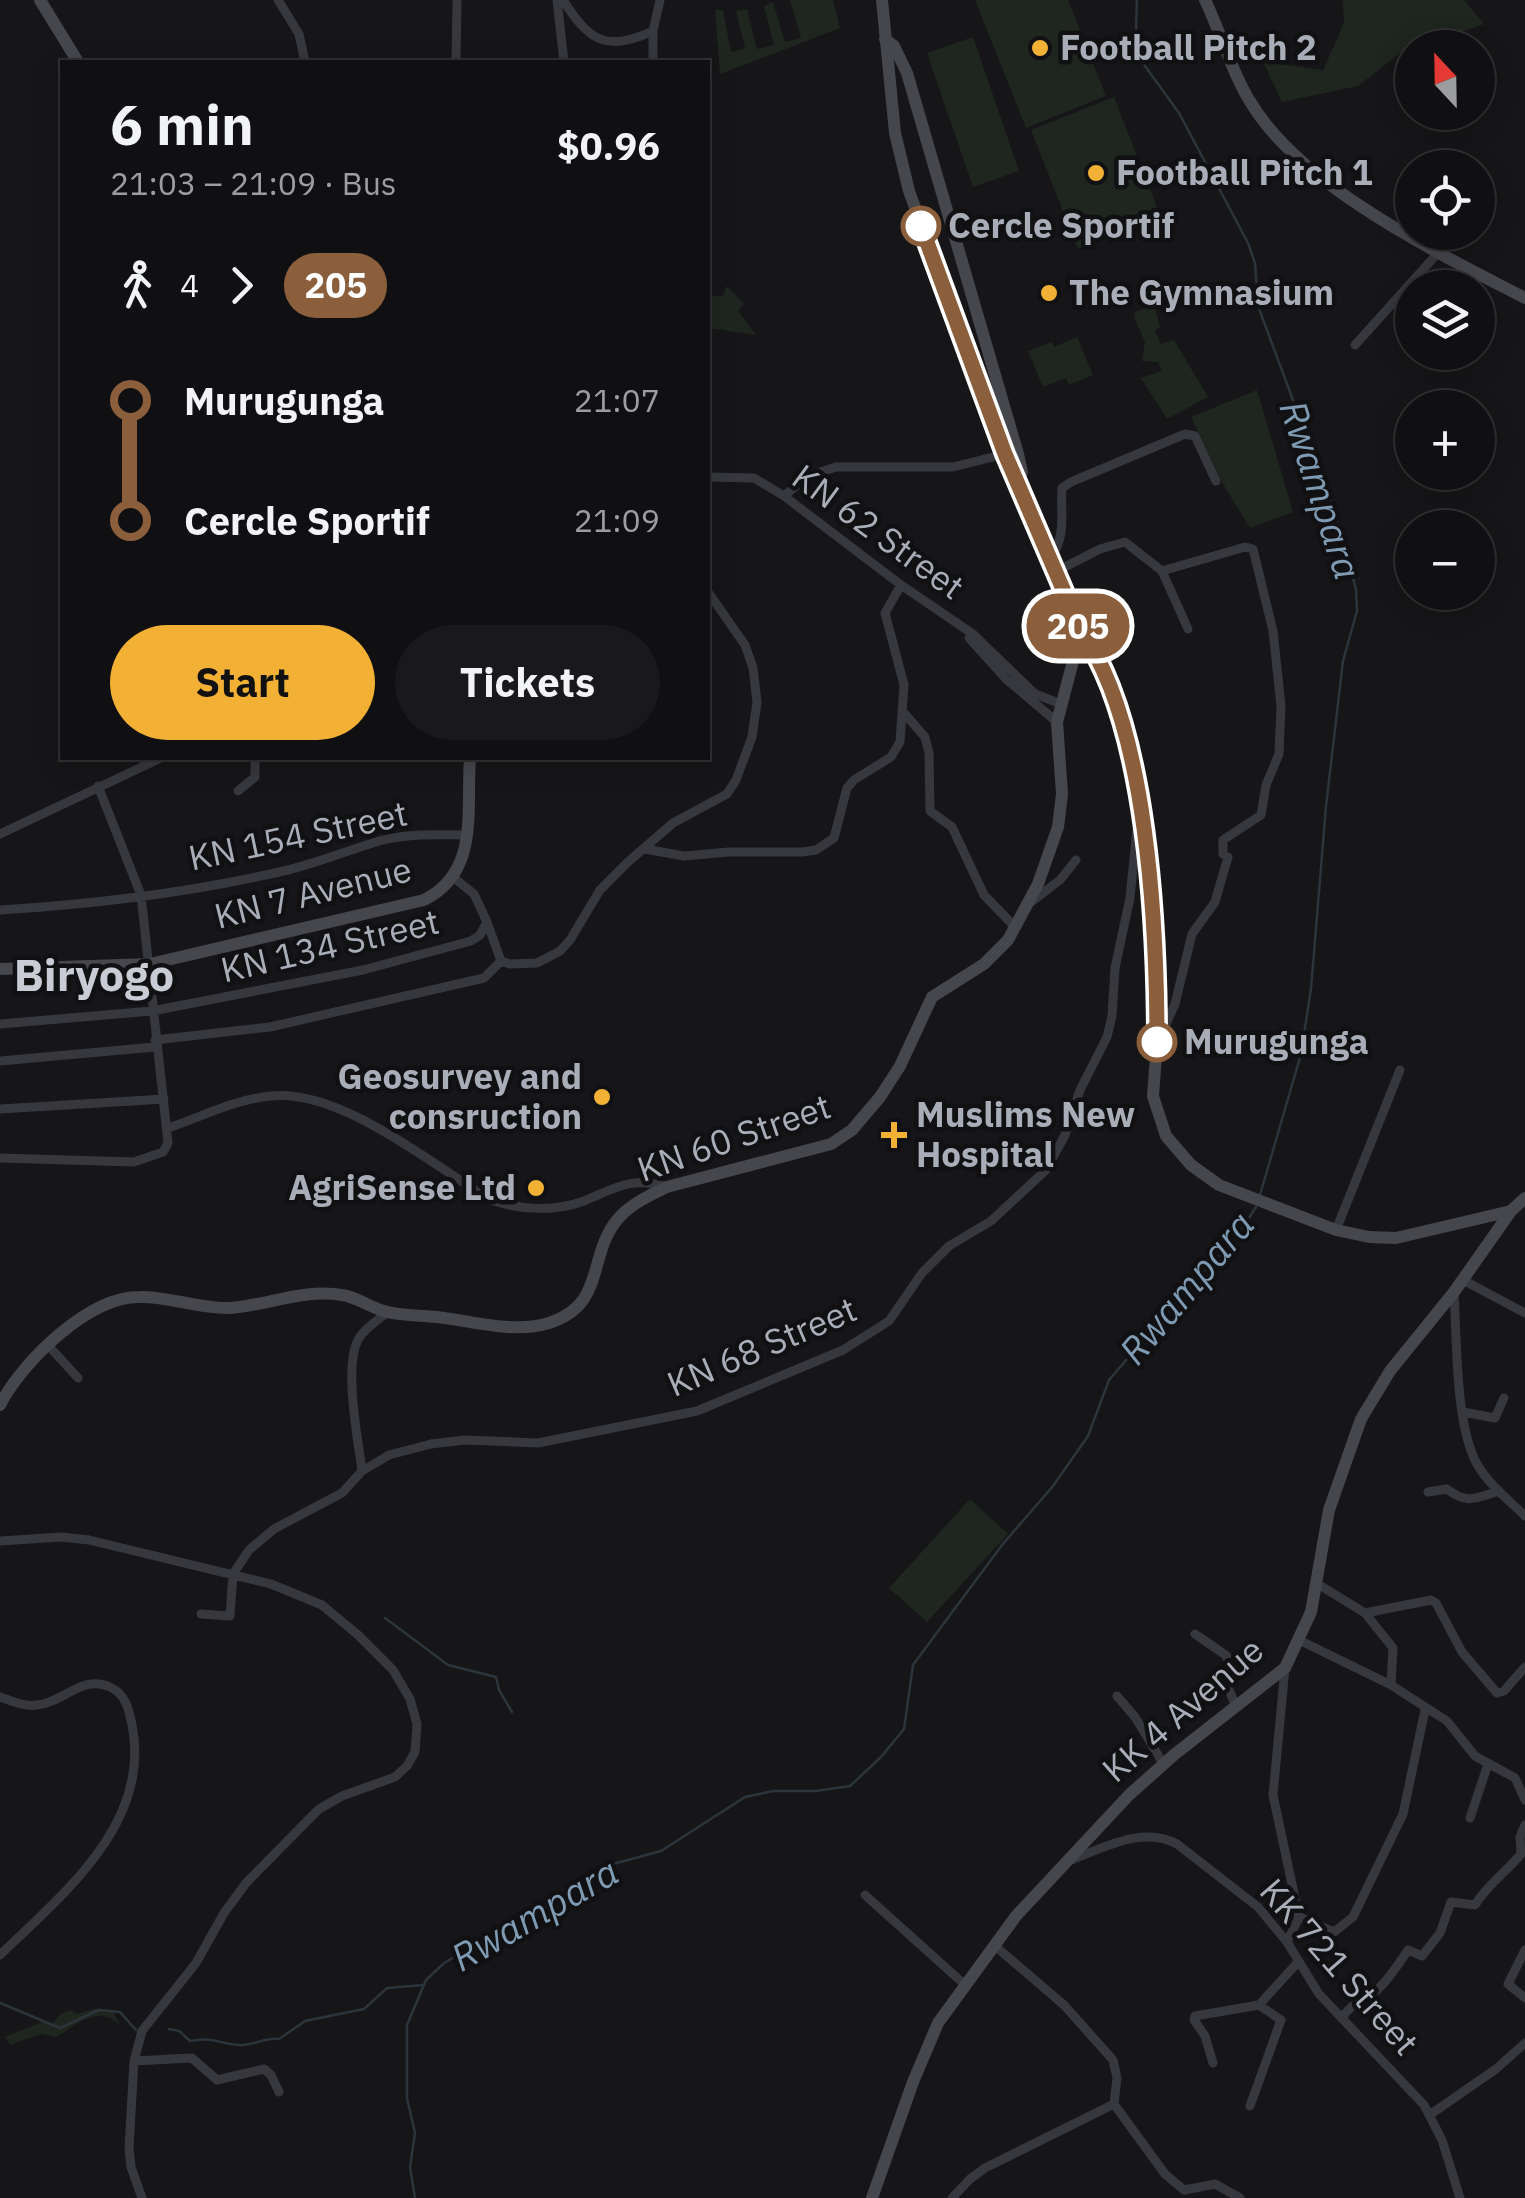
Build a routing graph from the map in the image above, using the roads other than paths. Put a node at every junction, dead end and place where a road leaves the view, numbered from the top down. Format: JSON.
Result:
{"nodes":[{"id":1,"x":40,"y":0,"type":"edge"},
{"id":2,"x":278,"y":0,"type":"edge"},
{"id":3,"x":457,"y":0,"type":"edge"},
{"id":4,"x":560,"y":0,"type":"edge"},
{"id":5,"x":660,"y":0,"type":"edge"},
{"id":6,"x":882,"y":0,"type":"edge"},
{"id":7,"x":1205,"y":0,"type":"edge"},
{"id":8,"x":653,"y":31,"type":"junction"},
{"id":9,"x":886,"y":39,"type":"junction"},
{"id":10,"x":77,"y":60,"type":"edge"},
{"id":11,"x":305,"y":60,"type":"edge"},
{"id":12,"x":456,"y":60,"type":"edge"},
{"id":13,"x":564,"y":60,"type":"edge"},
{"id":14,"x":653,"y":60,"type":"edge"},
{"id":15,"x":1437,"y":254,"type":"junction"},
{"id":16,"x":1525,"y":298,"type":"edge"},
{"id":17,"x":1355,"y":345,"type":"dead end"},
{"id":18,"x":1005,"y":454,"type":"junction"},
{"id":19,"x":710,"y":477,"type":"edge"},
{"id":20,"x":1017,"y":481,"type":"junction"},
{"id":21,"x":1216,"y":482,"type":"dead end"},
{"id":22,"x":784,"y":496,"type":"junction"},
{"id":23,"x":1054,"y":564,"type":"junction"},
{"id":24,"x":1162,"y":572,"type":"junction"},
{"id":25,"x":901,"y":585,"type":"junction"},
{"id":26,"x":710,"y":595,"type":"edge"},
{"id":27,"x":959,"y":624,"type":"junction"},
{"id":28,"x":1188,"y":630,"type":"dead end"},
{"id":29,"x":1081,"y":631,"type":"junction"},
{"id":30,"x":1075,"y":655,"type":"junction"},
{"id":31,"x":1104,"y":674,"type":"junction"},
{"id":32,"x":1061,"y":704,"type":"junction"},
{"id":33,"x":904,"y":713,"type":"junction"},
{"id":34,"x":1057,"y":722,"type":"junction"},
{"id":35,"x":156,"y":760,"type":"edge"},
{"id":36,"x":255,"y":760,"type":"edge"},
{"id":37,"x":470,"y":760,"type":"edge"},
{"id":38,"x":98,"y":786,"type":"junction"},
{"id":39,"x":238,"y":791,"type":"dead end"},
{"id":40,"x":1139,"y":806,"type":"junction"},
{"id":41,"x":0,"y":834,"type":"edge"},
{"id":42,"x":467,"y":836,"type":"junction"},
{"id":43,"x":644,"y":849,"type":"junction"},
{"id":44,"x":1076,"y":860,"type":"dead end"},
{"id":45,"x":454,"y":878,"type":"junction"},
{"id":46,"x":141,"y":895,"type":"junction"},
{"id":47,"x":1028,"y":904,"type":"junction"},
{"id":48,"x":0,"y":910,"type":"edge"},
{"id":49,"x":486,"y":922,"type":"junction"},
{"id":50,"x":1016,"y":928,"type":"junction"},
{"id":51,"x":502,"y":961,"type":"junction"},
{"id":52,"x":150,"y":964,"type":"junction"},
{"id":53,"x":0,"y":969,"type":"edge"},
{"id":54,"x":152,"y":1011,"type":"junction"},
{"id":55,"x":0,"y":1024,"type":"edge"},
{"id":56,"x":1157,"y":1042,"type":"junction"},
{"id":57,"x":155,"y":1043,"type":"junction"},
{"id":58,"x":0,"y":1061,"type":"edge"},
{"id":59,"x":1400,"y":1070,"type":"dead end"},
{"id":60,"x":164,"y":1099,"type":"junction"},
{"id":61,"x":0,"y":1109,"type":"edge"},
{"id":62,"x":168,"y":1128,"type":"junction"},
{"id":63,"x":0,"y":1158,"type":"edge"},
{"id":64,"x":667,"y":1188,"type":"junction"},
{"id":65,"x":1525,"y":1198,"type":"edge"},
{"id":66,"x":1512,"y":1211,"type":"junction"},
{"id":67,"x":1336,"y":1230,"type":"junction"},
{"id":68,"x":1459,"y":1286,"type":"junction"},
{"id":69,"x":388,"y":1312,"type":"junction"},
{"id":70,"x":1525,"y":1314,"type":"edge"},
{"id":71,"x":47,"y":1344,"type":"junction"},
{"id":72,"x":78,"y":1378,"type":"dead end"},
{"id":73,"x":1504,"y":1398,"type":"dead end"},
{"id":74,"x":0,"y":1405,"type":"edge"},
{"id":75,"x":1463,"y":1412,"type":"junction"},
{"id":76,"x":362,"y":1471,"type":"junction"},
{"id":77,"x":1498,"y":1491,"type":"junction"},
{"id":78,"x":1428,"y":1492,"type":"dead end"},
{"id":79,"x":1525,"y":1516,"type":"edge"},
{"id":80,"x":0,"y":1542,"type":"edge"},
{"id":81,"x":233,"y":1574,"type":"junction"},
{"id":82,"x":1316,"y":1583,"type":"junction"},
{"id":83,"x":1365,"y":1613,"type":"junction"},
{"id":84,"x":201,"y":1614,"type":"dead end"},
{"id":85,"x":1195,"y":1634,"type":"dead end"},
{"id":86,"x":1299,"y":1640,"type":"junction"},
{"id":87,"x":1525,"y":1667,"type":"edge"},
{"id":88,"x":1285,"y":1668,"type":"junction"},
{"id":89,"x":1391,"y":1685,"type":"junction"},
{"id":90,"x":1117,"y":1696,"type":"dead end"},
{"id":91,"x":0,"y":1697,"type":"edge"},
{"id":92,"x":1236,"y":1707,"type":"junction"},
{"id":93,"x":1425,"y":1710,"type":"junction"},
{"id":94,"x":1488,"y":1764,"type":"junction"},
{"id":95,"x":1164,"y":1765,"type":"junction"},
{"id":96,"x":1525,"y":1800,"type":"edge"},
{"id":97,"x":1470,"y":1818,"type":"dead end"},
{"id":98,"x":1525,"y":1825,"type":"edge"},
{"id":99,"x":1064,"y":1863,"type":"junction"},
{"id":100,"x":865,"y":1895,"type":"dead end"},
{"id":101,"x":1298,"y":1917,"type":"junction"},
{"id":102,"x":1287,"y":1942,"type":"junction"},
{"id":103,"x":994,"y":1944,"type":"junction"},
{"id":104,"x":1525,"y":1950,"type":"edge"},
{"id":105,"x":0,"y":1955,"type":"edge"},
{"id":106,"x":1299,"y":1961,"type":"junction"},
{"id":107,"x":964,"y":1984,"type":"junction"},
{"id":108,"x":1525,"y":1998,"type":"edge"},
{"id":109,"x":1259,"y":2005,"type":"junction"},
{"id":110,"x":1342,"y":2019,"type":"junction"},
{"id":111,"x":1525,"y":2042,"type":"edge"},
{"id":112,"x":134,"y":2060,"type":"junction"},
{"id":113,"x":1213,"y":2063,"type":"dead end"},
{"id":114,"x":279,"y":2092,"type":"dead end"},
{"id":115,"x":1114,"y":2104,"type":"junction"},
{"id":116,"x":1250,"y":2106,"type":"dead end"},
{"id":117,"x":1431,"y":2114,"type":"junction"},
{"id":118,"x":1183,"y":2194,"type":"edge"},
{"id":119,"x":142,"y":2198,"type":"edge"},
{"id":120,"x":872,"y":2198,"type":"edge"},
{"id":121,"x":952,"y":2198,"type":"edge"},
{"id":122,"x":1240,"y":2198,"type":"edge"},
{"id":123,"x":1460,"y":2198,"type":"edge"}],
"edges":[{"from":1,"to":10,"type":"main road"},
{"from":2,"to":11,"type":"street"},
{"from":3,"to":12,"type":"street"},
{"from":4,"to":8,"type":"street"},
{"from":4,"to":13,"type":"street"},
{"from":5,"to":8,"type":"street"},
{"from":6,"to":9,"type":"main road"},
{"from":7,"to":15,"type":"main road"},
{"from":8,"to":14,"type":"street"},
{"from":9,"to":18,"type":"main road"},
{"from":9,"to":20,"type":"main road"},
{"from":15,"to":16,"type":"main road"},
{"from":15,"to":17,"type":"street"},
{"from":18,"to":20,"type":"main road"},
{"from":18,"to":22,"type":"street"},
{"from":19,"to":22,"type":"street","name":"KN 62 Street"},
{"from":20,"to":23,"type":"main road"},
{"from":21,"to":23,"type":"street"},
{"from":22,"to":25,"type":"street","name":"KN 62 Street"},
{"from":23,"to":24,"type":"street"},
{"from":23,"to":29,"type":"main road"},
{"from":24,"to":28,"type":"street"},
{"from":24,"to":56,"type":"street"},
{"from":25,"to":27,"type":"street","name":"KN 62 Street"},
{"from":25,"to":33,"type":"street"},
{"from":26,"to":43,"type":"street"},
{"from":27,"to":32,"type":"street","name":"KN 62 Street"},
{"from":27,"to":34,"type":"street","name":"KN 62 Street"},
{"from":29,"to":30,"type":"main road","name":"KN 60 Street"},
{"from":29,"to":31,"type":"main road"},
{"from":30,"to":31,"type":"main road"},
{"from":30,"to":32,"type":"main road","name":"KN 60 Street"},
{"from":31,"to":40,"type":"main road"},
{"from":32,"to":34,"type":"main road","name":"KN 60 Street"},
{"from":33,"to":43,"type":"street"},
{"from":33,"to":50,"type":"street"},
{"from":34,"to":47,"type":"main road","name":"KN 60 Street"},
{"from":35,"to":38,"type":"street"},
{"from":36,"to":39,"type":"street"},
{"from":37,"to":42,"type":"main road","name":"KN 7 Avenue"},
{"from":38,"to":41,"type":"street"},
{"from":38,"to":46,"type":"street"},
{"from":40,"to":56,"type":"main road"},
{"from":40,"to":76,"type":"street","name":"KN 68 Street"},
{"from":42,"to":45,"type":"main road","name":"KN 7 Avenue"},
{"from":42,"to":46,"type":"street","name":"KN 154 Street"},
{"from":43,"to":51,"type":"street"},
{"from":44,"to":47,"type":"street"},
{"from":45,"to":49,"type":"street","name":"KN 134 Street"},
{"from":45,"to":52,"type":"main road","name":"KN 7 Avenue"},
{"from":46,"to":48,"type":"street","name":"KN 154 Street"},
{"from":46,"to":52,"type":"street"},
{"from":47,"to":50,"type":"main road","name":"KN 60 Street"},
{"from":49,"to":51,"type":"street"},
{"from":49,"to":54,"type":"street","name":"KN 134 Street"},
{"from":50,"to":64,"type":"main road","name":"KN 60 Street"},
{"from":51,"to":57,"type":"street"},
{"from":52,"to":53,"type":"main road","name":"KN 7 Avenue"},
{"from":52,"to":54,"type":"street"},
{"from":54,"to":55,"type":"street","name":"KN 134 Street"},
{"from":54,"to":57,"type":"street"},
{"from":56,"to":67,"type":"main road"},
{"from":57,"to":58,"type":"street"},
{"from":57,"to":60,"type":"street"},
{"from":59,"to":67,"type":"street"},
{"from":60,"to":61,"type":"street"},
{"from":60,"to":62,"type":"street"},
{"from":62,"to":63,"type":"street"},
{"from":62,"to":64,"type":"street"},
{"from":64,"to":69,"type":"main road","name":"KN 60 Street"},
{"from":65,"to":66,"type":"main road","name":"KK 4 Avenue"},
{"from":66,"to":67,"type":"main road"},
{"from":66,"to":68,"type":"main road","name":"KK 4 Avenue"},
{"from":68,"to":70,"type":"street"},
{"from":68,"to":75,"type":"street"},
{"from":68,"to":82,"type":"main road","name":"KK 4 Avenue"},
{"from":69,"to":71,"type":"main road","name":"KN 60 Street"},
{"from":69,"to":76,"type":"street"},
{"from":71,"to":72,"type":"street"},
{"from":71,"to":74,"type":"main road","name":"KN 60 Street"},
{"from":73,"to":75,"type":"street"},
{"from":75,"to":77,"type":"street"},
{"from":76,"to":81,"type":"street","name":"KN 68 Street"},
{"from":77,"to":78,"type":"street"},
{"from":77,"to":79,"type":"street"},
{"from":80,"to":81,"type":"street"},
{"from":81,"to":84,"type":"street","name":"KN 68 Street"},
{"from":81,"to":112,"type":"street"},
{"from":82,"to":83,"type":"street"},
{"from":82,"to":86,"type":"main road","name":"KK 4 Avenue"},
{"from":83,"to":87,"type":"street"},
{"from":83,"to":89,"type":"street"},
{"from":85,"to":92,"type":"street"},
{"from":86,"to":88,"type":"main road","name":"KK 4 Avenue"},
{"from":86,"to":89,"type":"street"},
{"from":88,"to":92,"type":"main road","name":"KK 4 Avenue"},
{"from":88,"to":101,"type":"street"},
{"from":89,"to":93,"type":"street"},
{"from":90,"to":95,"type":"street"},
{"from":91,"to":105,"type":"street"},
{"from":92,"to":95,"type":"main road","name":"KK 4 Avenue"},
{"from":93,"to":94,"type":"street"},
{"from":93,"to":101,"type":"street"},
{"from":94,"to":96,"type":"street"},
{"from":94,"to":97,"type":"street"},
{"from":95,"to":99,"type":"main road","name":"KK 4 Avenue"},
{"from":98,"to":110,"type":"street"},
{"from":99,"to":102,"type":"street","name":"KK 721 Street"},
{"from":99,"to":103,"type":"main road","name":"KK 4 Avenue"},
{"from":100,"to":107,"type":"street"},
{"from":101,"to":102,"type":"street"},
{"from":102,"to":106,"type":"street","name":"KK 721 Street"},
{"from":103,"to":107,"type":"main road","name":"KK 4 Avenue"},
{"from":103,"to":115,"type":"street"},
{"from":104,"to":108,"type":"street"},
{"from":106,"to":109,"type":"street"},
{"from":106,"to":110,"type":"street","name":"KK 721 Street"},
{"from":107,"to":120,"type":"main road","name":"KK 4 Avenue"},
{"from":109,"to":113,"type":"street"},
{"from":109,"to":116,"type":"street"},
{"from":110,"to":117,"type":"street","name":"KK 721 Street"},
{"from":111,"to":117,"type":"street"},
{"from":112,"to":114,"type":"street"},
{"from":112,"to":119,"type":"street"},
{"from":115,"to":118,"type":"street"},
{"from":115,"to":121,"type":"street"},
{"from":117,"to":123,"type":"street","name":"KK 721 Street"},
{"from":118,"to":122,"type":"street"}]}
